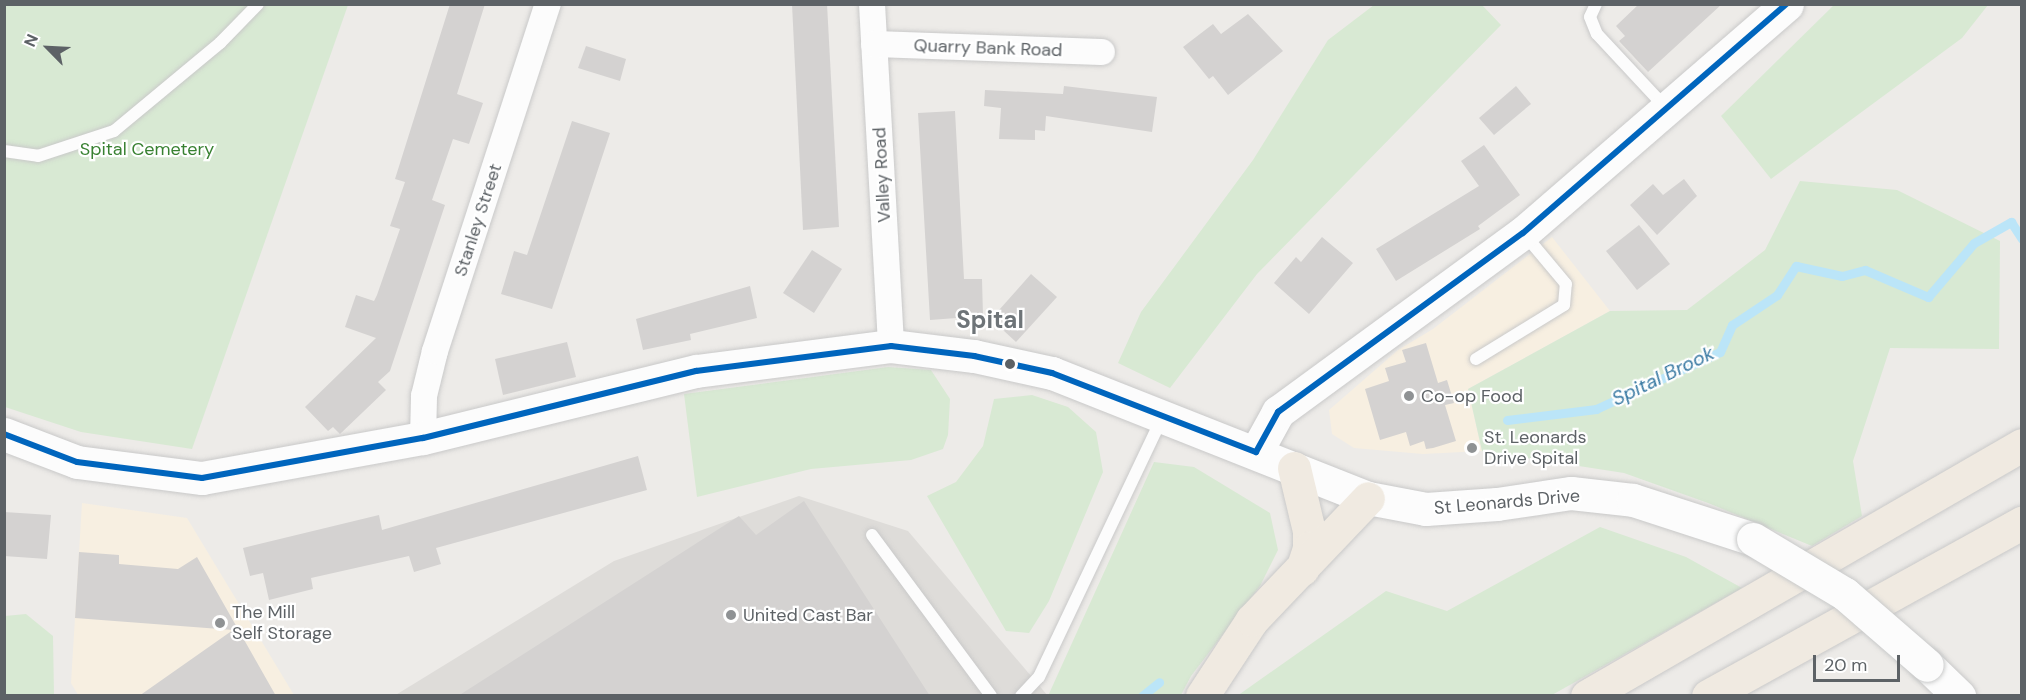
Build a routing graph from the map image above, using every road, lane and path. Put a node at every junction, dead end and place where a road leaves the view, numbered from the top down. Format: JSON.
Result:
{"nodes":[{"id":1,"x":258,"y":4,"type":"edge"},
{"id":2,"x":548,"y":4,"type":"edge"},
{"id":3,"x":872,"y":4,"type":"edge"},
{"id":4,"x":1596,"y":4,"type":"edge"},
{"id":5,"x":1786,"y":4,"type":"edge"},
{"id":6,"x":874,"y":44,"type":"junction"},
{"id":7,"x":1102,"y":52,"type":"dead end"},
{"id":8,"x":1667,"y":109,"type":"junction"},
{"id":9,"x":4,"y":151,"type":"edge"},
{"id":10,"x":1523,"y":233,"type":"junction"},
{"id":11,"x":891,"y":346,"type":"junction"},
{"id":12,"x":1476,"y":359,"type":"dead end"},
{"id":13,"x":1164,"y":414,"type":"junction"},
{"id":14,"x":4,"y":434,"type":"edge"},
{"id":15,"x":423,"y":438,"type":"junction"},
{"id":16,"x":2022,"y":445,"type":"edge"},
{"id":17,"x":1256,"y":452,"type":"junction"},
{"id":18,"x":1294,"y":468,"type":"junction"},
{"id":19,"x":1368,"y":498,"type":"junction"},
{"id":20,"x":2022,"y":523,"type":"edge"},
{"id":21,"x":872,"y":535,"type":"dead end"},
{"id":22,"x":1302,"y":569,"type":"junction"},
{"id":23,"x":991,"y":696,"type":"edge"},
{"id":24,"x":1021,"y":696,"type":"edge"},
{"id":25,"x":1202,"y":696,"type":"edge"},
{"id":26,"x":1587,"y":696,"type":"edge"},
{"id":27,"x":1708,"y":696,"type":"edge"},
{"id":28,"x":1959,"y":696,"type":"edge"}],
"edges":[{"from":1,"to":9,"type":"lane"},
{"from":2,"to":15,"type":"street","name":"Stanley Street"},
{"from":3,"to":6,"type":"street","name":"Valley Road"},
{"from":4,"to":8,"type":"lane"},
{"from":5,"to":8,"type":"street"},
{"from":6,"to":7,"type":"street","name":"Quarry Bank Road"},
{"from":6,"to":11,"type":"street","name":"Valley Road"},
{"from":8,"to":10,"type":"street"},
{"from":10,"to":12,"type":"lane"},
{"from":10,"to":17,"type":"street"},
{"from":11,"to":13,"type":"street","name":"St Leonards Drive"},
{"from":11,"to":15,"type":"street","name":"St Leonards Drive"},
{"from":13,"to":17,"type":"street","name":"St Leonards Drive"},
{"from":13,"to":24,"type":"lane"},
{"from":14,"to":15,"type":"street","name":"St Leonards Drive"},
{"from":16,"to":26,"type":"highway"},
{"from":17,"to":18,"type":"street","name":"St Leonards Drive"},
{"from":18,"to":19,"type":"street","name":"St Leonards Drive"},
{"from":18,"to":22,"type":"highway"},
{"from":19,"to":22,"type":"highway"},
{"from":19,"to":28,"type":"street","name":"St Leonards Drive","bridge":true},
{"from":20,"to":27,"type":"highway"},
{"from":21,"to":23,"type":"lane"},
{"from":22,"to":25,"type":"highway"}]}
